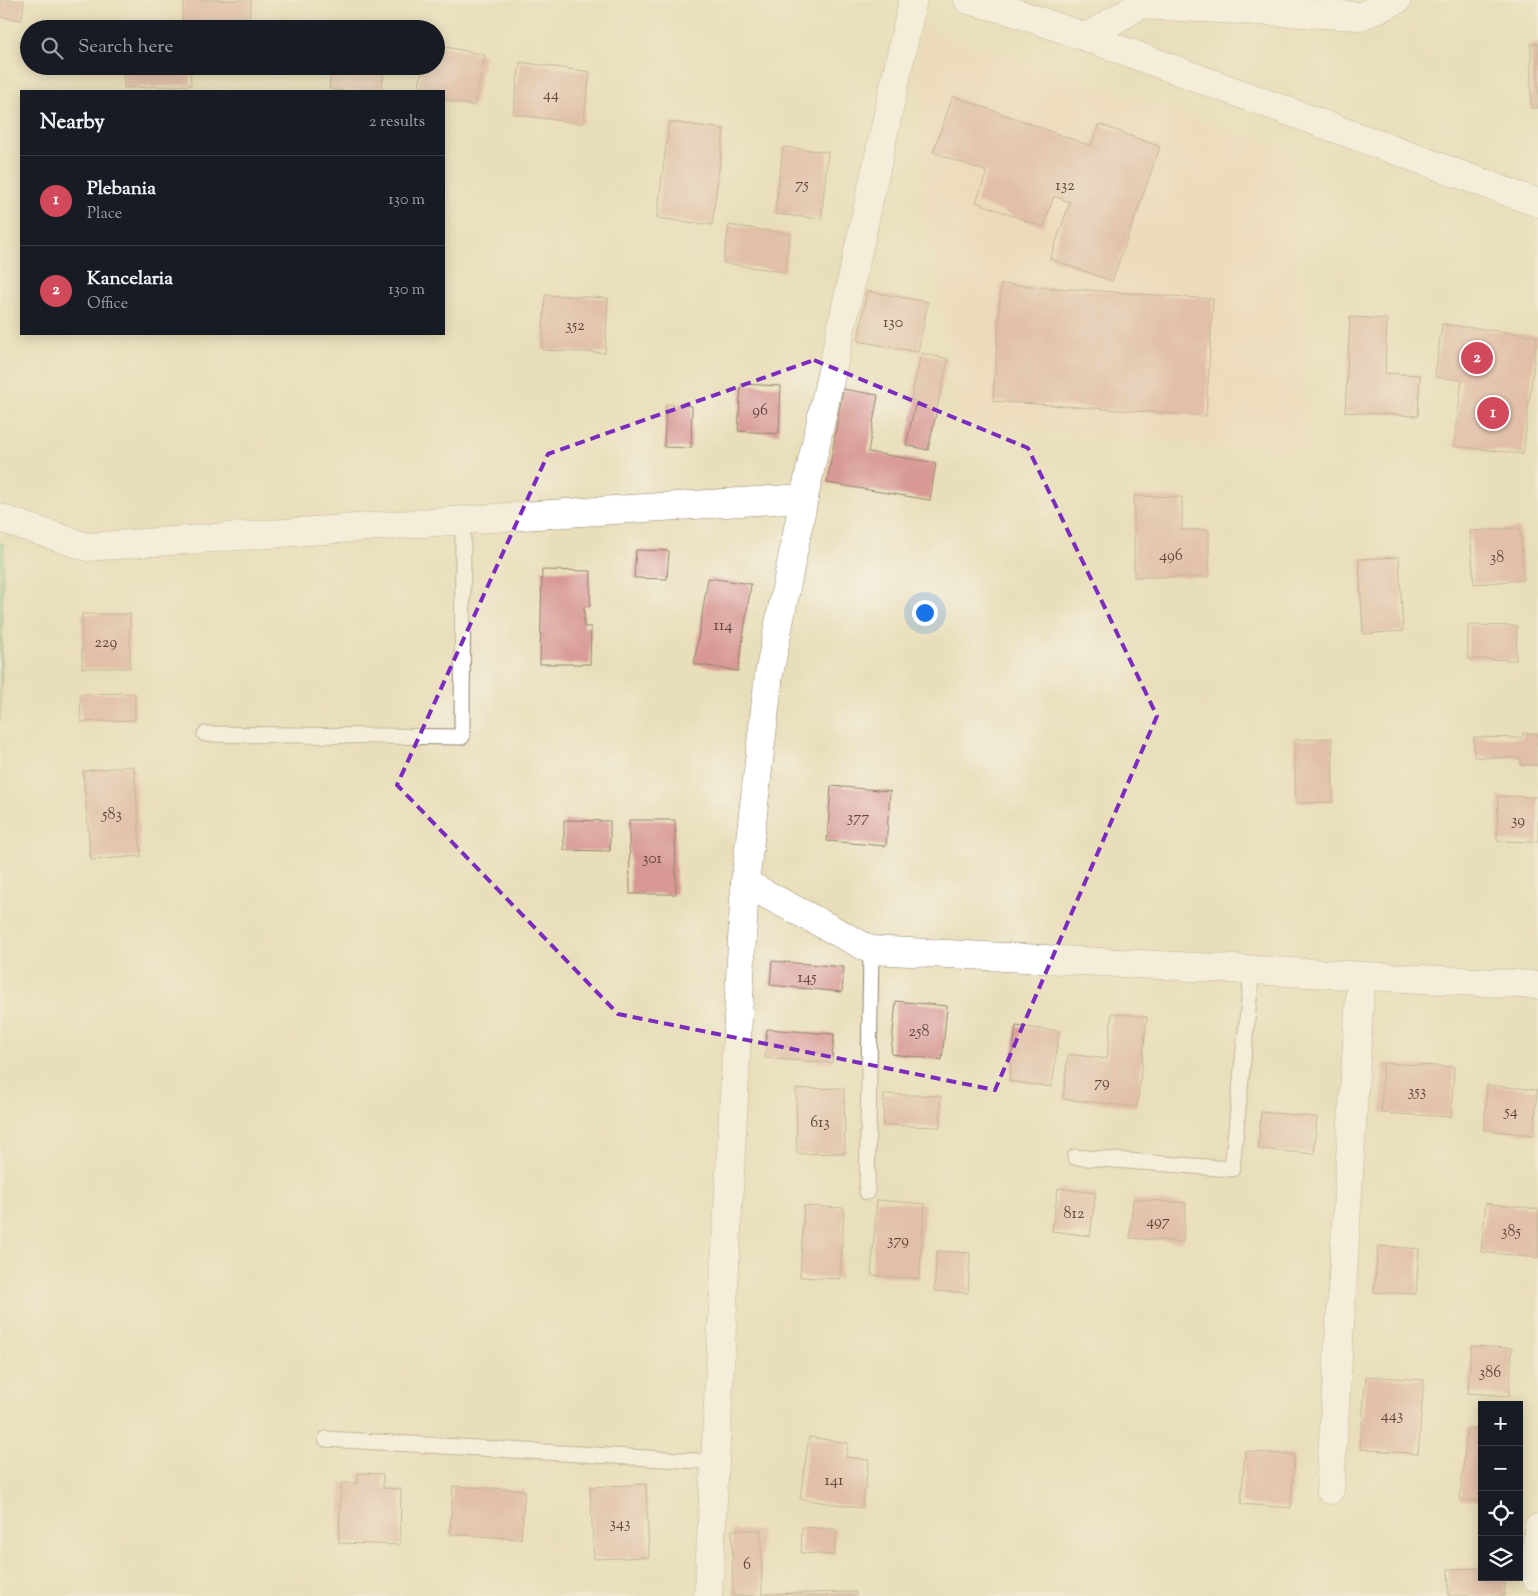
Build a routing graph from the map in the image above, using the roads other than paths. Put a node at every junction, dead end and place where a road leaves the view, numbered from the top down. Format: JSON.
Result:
{"nodes":[{"id":1,"x":913,"y":0,"type":"edge"},
{"id":2,"x":968,"y":0,"type":"edge"},
{"id":3,"x":1397,"y":0,"type":"edge"},
{"id":4,"x":1086,"y":37,"type":"junction"},
{"id":5,"x":1538,"y":203,"type":"edge"},
{"id":6,"x":804,"y":498,"type":"junction"},
{"id":7,"x":0,"y":518,"type":"edge"},
{"id":8,"x":463,"y":520,"type":"junction"},
{"id":9,"x":204,"y":734,"type":"dead end"},
{"id":10,"x":745,"y":883,"type":"junction"},
{"id":11,"x":871,"y":950,"type":"junction"},
{"id":12,"x":1252,"y":970,"type":"junction"},
{"id":13,"x":1361,"y":976,"type":"junction"},
{"id":14,"x":1538,"y":985,"type":"edge"},
{"id":15,"x":1075,"y":1157,"type":"dead end"},
{"id":16,"x":867,"y":1192,"type":"dead end"},
{"id":17,"x":326,"y":1439,"type":"dead end"},
{"id":18,"x":715,"y":1462,"type":"junction"},
{"id":19,"x":1330,"y":1490,"type":"dead end"},
{"id":20,"x":1538,"y":1528,"type":"edge"},
{"id":21,"x":1535,"y":1577,"type":"dead end"},
{"id":22,"x":708,"y":1596,"type":"edge"}],
"edges":[{"from":1,"to":6,"type":"street"},
{"from":2,"to":4,"type":"street"},
{"from":3,"to":4,"type":"street"},
{"from":4,"to":5,"type":"street"},
{"from":6,"to":8,"type":"street"},
{"from":6,"to":10,"type":"street"},
{"from":7,"to":8,"type":"street"},
{"from":8,"to":9,"type":"lane"},
{"from":10,"to":11,"type":"street"},
{"from":10,"to":18,"type":"street"},
{"from":11,"to":12,"type":"street"},
{"from":11,"to":16,"type":"lane"},
{"from":12,"to":13,"type":"street"},
{"from":12,"to":15,"type":"lane"},
{"from":13,"to":14,"type":"street"},
{"from":13,"to":19,"type":"street"},
{"from":17,"to":18,"type":"lane"},
{"from":18,"to":22,"type":"street"},
{"from":20,"to":21,"type":"street"}]}
